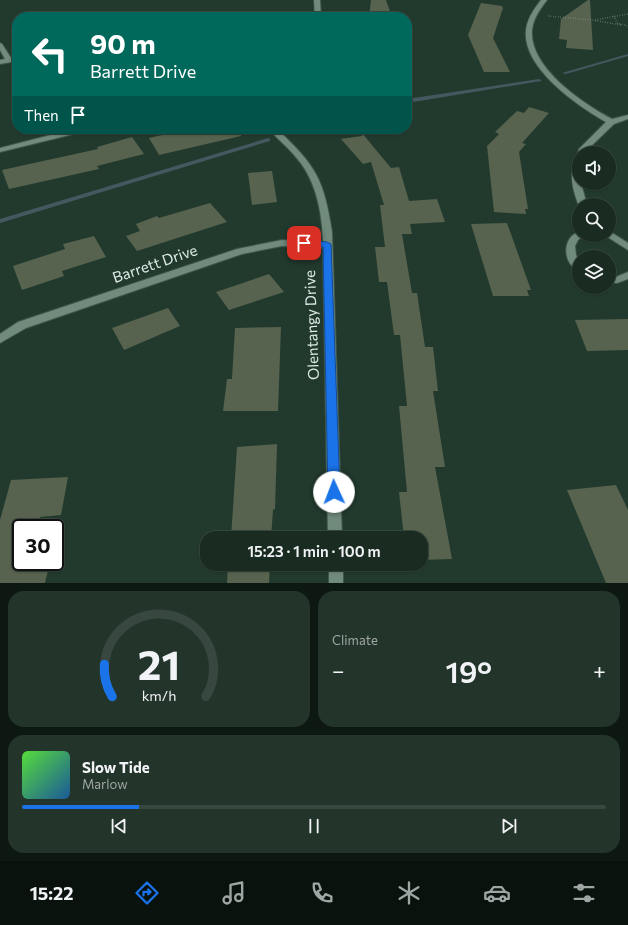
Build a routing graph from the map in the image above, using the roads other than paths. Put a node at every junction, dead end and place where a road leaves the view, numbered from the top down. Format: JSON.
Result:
{"nodes":[{"id":1,"x":317,"y":0,"type":"edge"},
{"id":2,"x":544,"y":0,"type":"edge"},
{"id":3,"x":318,"y":12,"type":"edge"},
{"id":4,"x":0,"y":45,"type":"edge"},
{"id":5,"x":10,"y":60,"type":"joint"},
{"id":6,"x":0,"y":62,"type":"edge"},
{"id":7,"x":628,"y":117,"type":"edge"},
{"id":8,"x":611,"y":122,"type":"junction"},
{"id":9,"x":63,"y":134,"type":"edge"},
{"id":10,"x":279,"y":134,"type":"edge"},
{"id":11,"x":586,"y":146,"type":"edge"},
{"id":12,"x":0,"y":150,"type":"edge"},
{"id":13,"x":616,"y":239,"type":"edge"},
{"id":14,"x":572,"y":241,"type":"edge"},
{"id":15,"x":327,"y":244,"type":"junction"},
{"id":16,"x":628,"y":247,"type":"edge"},
{"id":17,"x":572,"y":257,"type":"edge"},
{"id":18,"x":628,"y":275,"type":"edge"},
{"id":19,"x":616,"y":280,"type":"edge"},
{"id":20,"x":0,"y":338,"type":"edge"},
{"id":21,"x":335,"y":531,"type":"edge"},
{"id":22,"x":336,"y":571,"type":"edge"},
{"id":23,"x":336,"y":583,"type":"edge"}],
"edges":[{"from":1,"to":3,"type":"street"},
{"from":2,"to":8,"type":"street"},
{"from":4,"to":5,"type":"street"},
{"from":5,"to":6,"type":"street"},
{"from":7,"to":8,"type":"street"},
{"from":8,"to":11,"type":"street"},
{"from":9,"to":12,"type":"street"},
{"from":10,"to":15,"type":"street","name":"Olentangy Drive"},
{"from":13,"to":16,"type":"street"},
{"from":14,"to":17,"type":"street"},
{"from":15,"to":20,"type":"street","name":"Barrett Drive"},
{"from":15,"to":21,"type":"street","name":"Olentangy Drive"},
{"from":18,"to":19,"type":"street"},
{"from":22,"to":23,"type":"street"}]}
